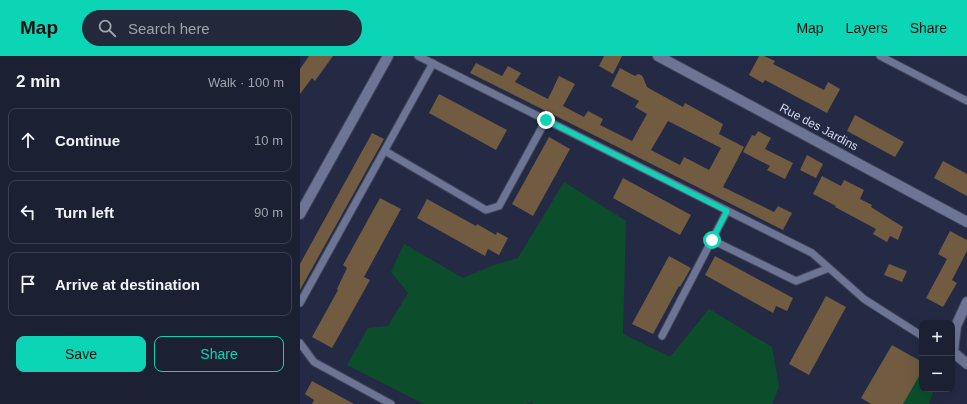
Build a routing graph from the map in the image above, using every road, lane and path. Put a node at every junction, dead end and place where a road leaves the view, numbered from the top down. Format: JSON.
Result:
{"nodes":[{"id":1,"x":388,"y":56,"type":"edge"},
{"id":2,"x":418,"y":56,"type":"edge"},
{"id":3,"x":658,"y":56,"type":"edge"},
{"id":4,"x":880,"y":56,"type":"edge"},
{"id":5,"x":433,"y":63,"type":"junction"},
{"id":6,"x":967,"y":101,"type":"edge"},
{"id":7,"x":546,"y":120,"type":"junction"},
{"id":8,"x":385,"y":150,"type":"junction"},
{"id":9,"x":727,"y":211,"type":"junction"},
{"id":10,"x":300,"y":214,"type":"edge"},
{"id":11,"x":967,"y":222,"type":"edge"},
{"id":12,"x":712,"y":240,"type":"junction"},
{"id":13,"x":829,"y":268,"type":"junction"},
{"id":14,"x":967,"y":302,"type":"edge"},
{"id":15,"x":300,"y":303,"type":"edge"},
{"id":16,"x":955,"y":333,"type":"edge"},
{"id":17,"x":919,"y":334,"type":"edge"},
{"id":18,"x":662,"y":336,"type":"dead end"},
{"id":19,"x":300,"y":343,"type":"edge"},
{"id":20,"x":955,"y":354,"type":"edge"},
{"id":21,"x":967,"y":364,"type":"edge"},
{"id":22,"x":391,"y":404,"type":"edge"}],
"edges":[{"from":1,"to":10,"type":"street"},
{"from":2,"to":5,"type":"lane"},
{"from":3,"to":11,"type":"street","name":"Rue des Jardins"},
{"from":4,"to":6,"type":"lane"},
{"from":5,"to":7,"type":"lane"},
{"from":5,"to":8,"type":"lane"},
{"from":7,"to":8,"type":"lane"},
{"from":7,"to":9,"type":"lane"},
{"from":8,"to":15,"type":"lane"},
{"from":9,"to":12,"type":"lane"},
{"from":9,"to":13,"type":"lane"},
{"from":12,"to":13,"type":"lane"},
{"from":12,"to":18,"type":"lane"},
{"from":13,"to":17,"type":"lane"},
{"from":14,"to":16,"type":"street"},
{"from":19,"to":22,"type":"lane"},
{"from":20,"to":21,"type":"street"}]}
